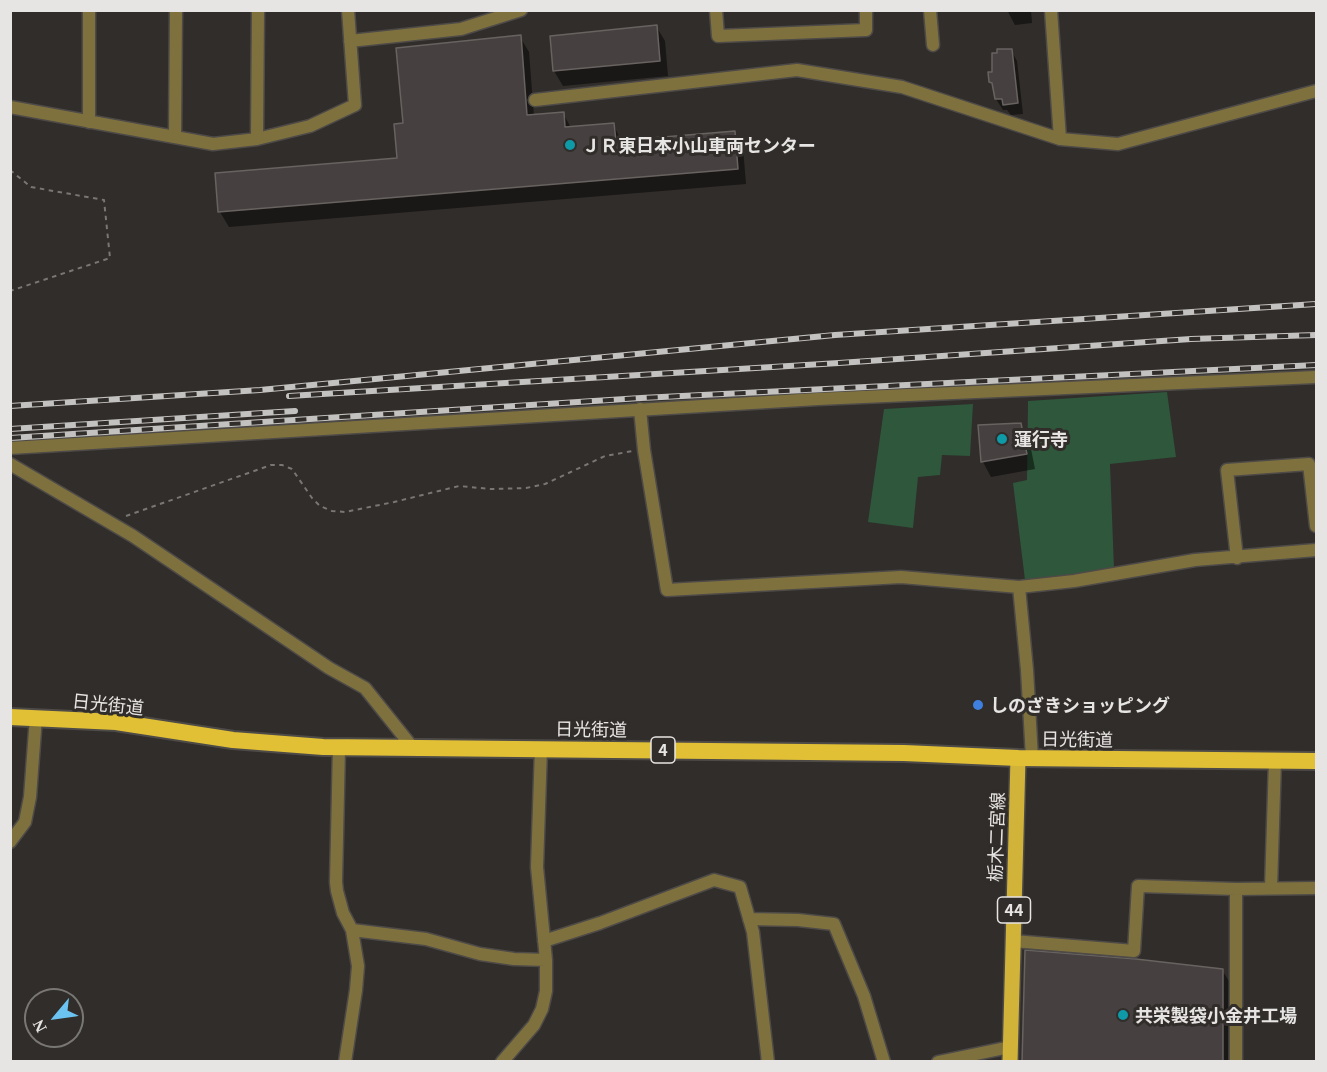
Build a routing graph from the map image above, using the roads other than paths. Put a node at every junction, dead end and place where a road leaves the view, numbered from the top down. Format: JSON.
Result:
{"nodes":[{"id":1,"x":89,"y":10,"type":"edge"},
{"id":2,"x":176,"y":10,"type":"edge"},
{"id":3,"x":258,"y":10,"type":"edge"},
{"id":4,"x":348,"y":10,"type":"edge"},
{"id":5,"x":521,"y":10,"type":"edge"},
{"id":6,"x":716,"y":10,"type":"edge"},
{"id":7,"x":866,"y":10,"type":"edge"},
{"id":8,"x":930,"y":10,"type":"edge"},
{"id":9,"x":1051,"y":10,"type":"edge"},
{"id":10,"x":506,"y":13,"type":"edge"},
{"id":11,"x":350,"y":41,"type":"junction"},
{"id":12,"x":933,"y":45,"type":"dead end"},
{"id":13,"x":1317,"y":91,"type":"edge"},
{"id":14,"x":535,"y":99,"type":"dead end"},
{"id":15,"x":10,"y":107,"type":"edge"},
{"id":16,"x":89,"y":122,"type":"junction"},
{"id":17,"x":175,"y":137,"type":"junction"},
{"id":18,"x":256,"y":139,"type":"junction"},
{"id":19,"x":1060,"y":139,"type":"junction"},
{"id":20,"x":1317,"y":377,"type":"edge"},
{"id":21,"x":640,"y":409,"type":"junction"},
{"id":22,"x":10,"y":448,"type":"edge"},
{"id":23,"x":10,"y":464,"type":"edge"},
{"id":24,"x":1317,"y":526,"type":"edge"},
{"id":25,"x":1317,"y":550,"type":"edge"},
{"id":26,"x":1237,"y":558,"type":"junction"},
{"id":27,"x":1019,"y":587,"type":"junction"},
{"id":28,"x":10,"y":717,"type":"edge"},
{"id":29,"x":36,"y":717,"type":"junction"},
{"id":30,"x":339,"y":747,"type":"junction"},
{"id":31,"x":413,"y":748,"type":"junction"},
{"id":32,"x":541,"y":748,"type":"junction"},
{"id":33,"x":1025,"y":758,"type":"junction"},
{"id":34,"x":1275,"y":760,"type":"junction"},
{"id":35,"x":1317,"y":761,"type":"edge"},
{"id":36,"x":10,"y":842,"type":"edge"},
{"id":37,"x":1271,"y":888,"type":"junction"},
{"id":38,"x":1317,"y":888,"type":"edge"},
{"id":39,"x":1236,"y":889,"type":"junction"},
{"id":40,"x":749,"y":919,"type":"junction"},
{"id":41,"x":352,"y":930,"type":"junction"},
{"id":42,"x":544,"y":940,"type":"junction"},
{"id":43,"x":1013,"y":941,"type":"junction"},
{"id":44,"x":546,"y":960,"type":"junction"},
{"id":45,"x":1010,"y":1054,"type":"edge"},
{"id":46,"x":345,"y":1062,"type":"edge"},
{"id":47,"x":501,"y":1062,"type":"edge"},
{"id":48,"x":768,"y":1062,"type":"edge"},
{"id":49,"x":884,"y":1062,"type":"edge"},
{"id":50,"x":938,"y":1062,"type":"edge"},
{"id":51,"x":1236,"y":1062,"type":"edge"}],
"edges":[{"from":1,"to":16,"type":"street"},
{"from":2,"to":17,"type":"street"},
{"from":3,"to":18,"type":"street"},
{"from":4,"to":11,"type":"street"},
{"from":5,"to":10,"type":"street"},
{"from":6,"to":7,"type":"street"},
{"from":8,"to":12,"type":"street"},
{"from":9,"to":19,"type":"street"},
{"from":10,"to":11,"type":"street"},
{"from":11,"to":18,"type":"street"},
{"from":13,"to":19,"type":"street"},
{"from":14,"to":19,"type":"street"},
{"from":15,"to":16,"type":"street"},
{"from":16,"to":17,"type":"street"},
{"from":17,"to":18,"type":"street"},
{"from":20,"to":21,"type":"street"},
{"from":21,"to":22,"type":"street"},
{"from":21,"to":27,"type":"street"},
{"from":23,"to":31,"type":"street"},
{"from":24,"to":26,"type":"street"},
{"from":25,"to":26,"type":"street"},
{"from":26,"to":27,"type":"street"},
{"from":27,"to":33,"type":"street"},
{"from":28,"to":29,"type":"highway","name":"日光街道","number":"4"},
{"from":29,"to":30,"type":"highway","name":"日光街道","number":"4"},
{"from":29,"to":36,"type":"street"},
{"from":30,"to":31,"type":"highway","name":"日光街道","number":"4"},
{"from":30,"to":41,"type":"street"},
{"from":31,"to":32,"type":"highway","name":"日光街道","number":"4"},
{"from":32,"to":33,"type":"highway","name":"日光街道","number":"4"},
{"from":32,"to":42,"type":"street"},
{"from":33,"to":34,"type":"highway","name":"日光街道","number":"4"},
{"from":33,"to":43,"type":"main road","name":"栃木二宮線","number":"44"},
{"from":34,"to":35,"type":"highway","name":"日光街道","number":"4"},
{"from":34,"to":37,"type":"street"},
{"from":37,"to":38,"type":"street"},
{"from":37,"to":39,"type":"street"},
{"from":39,"to":43,"type":"street"},
{"from":39,"to":51,"type":"street"},
{"from":40,"to":42,"type":"street"},
{"from":40,"to":48,"type":"street"},
{"from":40,"to":49,"type":"street"},
{"from":41,"to":44,"type":"street"},
{"from":41,"to":46,"type":"street"},
{"from":42,"to":44,"type":"street"},
{"from":43,"to":45,"type":"main road","name":"栃木二宮線","number":"44"},
{"from":44,"to":47,"type":"street"},
{"from":45,"to":50,"type":"street"}]}
